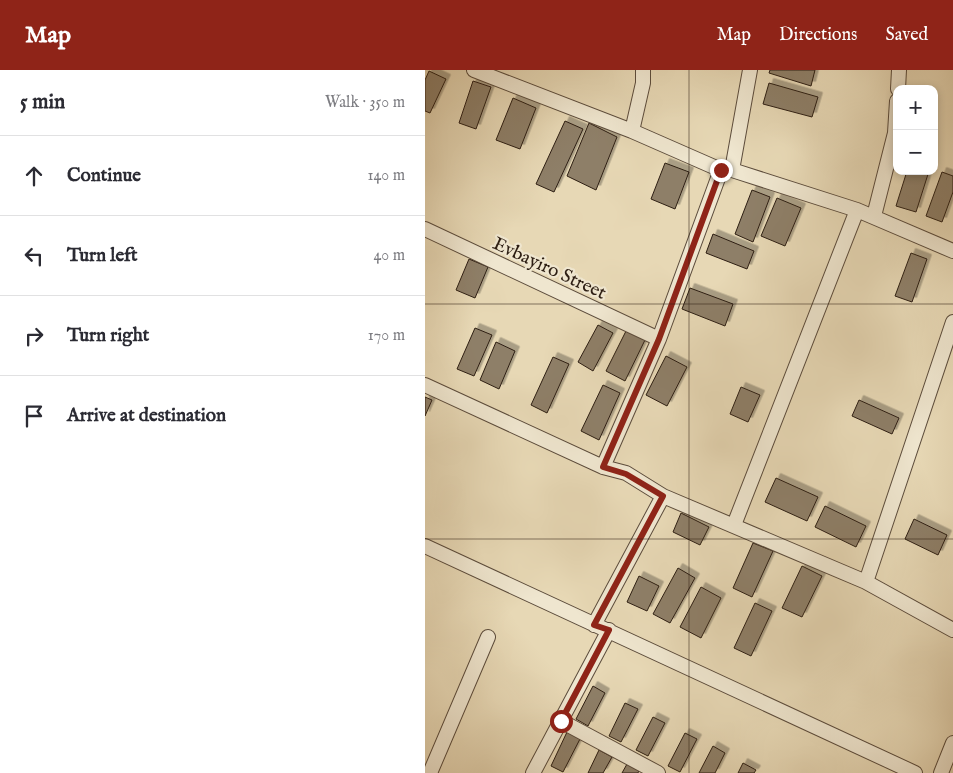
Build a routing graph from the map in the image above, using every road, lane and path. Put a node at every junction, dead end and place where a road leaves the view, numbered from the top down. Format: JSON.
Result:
{"nodes":[{"id":1,"x":475,"y":70,"type":"edge"},
{"id":2,"x":643,"y":70,"type":"edge"},
{"id":3,"x":750,"y":70,"type":"edge"},
{"id":4,"x":899,"y":70,"type":"edge"},
{"id":5,"x":897,"y":85,"type":"edge"},
{"id":6,"x":895,"y":130,"type":"edge"},
{"id":7,"x":632,"y":131,"type":"junction"},
{"id":8,"x":726,"y":170,"type":"junction"},
{"id":9,"x":857,"y":210,"type":"junction"},
{"id":10,"x":875,"y":216,"type":"junction"},
{"id":11,"x":425,"y":229,"type":"edge"},
{"id":12,"x":953,"y":250,"type":"edge"},
{"id":13,"x":953,"y":322,"type":"edge"},
{"id":14,"x":659,"y":339,"type":"junction"},
{"id":15,"x":425,"y":385,"type":"edge"},
{"id":16,"x":603,"y":467,"type":"junction"},
{"id":17,"x":663,"y":496,"type":"junction"},
{"id":18,"x":734,"y":525,"type":"junction"},
{"id":19,"x":425,"y":546,"type":"edge"},
{"id":20,"x":866,"y":582,"type":"junction"},
{"id":21,"x":594,"y":625,"type":"junction"},
{"id":22,"x":609,"y":630,"type":"junction"},
{"id":23,"x":953,"y":630,"type":"edge"},
{"id":24,"x":488,"y":637,"type":"dead end"},
{"id":25,"x":561,"y":721,"type":"junction"},
{"id":26,"x":953,"y":743,"type":"edge"},
{"id":27,"x":429,"y":769,"type":"edge"},
{"id":28,"x":536,"y":772,"type":"edge"},
{"id":29,"x":658,"y":773,"type":"edge"},
{"id":30,"x":915,"y":773,"type":"edge"},
{"id":31,"x":941,"y":773,"type":"edge"}],
"edges":[{"from":1,"to":7,"type":"street"},
{"from":2,"to":7,"type":"street"},
{"from":3,"to":8,"type":"street"},
{"from":4,"to":5,"type":"street"},
{"from":6,"to":10,"type":"street"},
{"from":7,"to":8,"type":"street"},
{"from":8,"to":9,"type":"street"},
{"from":8,"to":14,"type":"street"},
{"from":9,"to":10,"type":"street"},
{"from":9,"to":18,"type":"street"},
{"from":10,"to":12,"type":"street"},
{"from":11,"to":14,"type":"street","name":"Evbayiro Street"},
{"from":13,"to":20,"type":"street"},
{"from":14,"to":16,"type":"street"},
{"from":15,"to":16,"type":"street"},
{"from":16,"to":17,"type":"street"},
{"from":17,"to":18,"type":"street"},
{"from":17,"to":21,"type":"street"},
{"from":18,"to":20,"type":"street"},
{"from":19,"to":21,"type":"street"},
{"from":20,"to":23,"type":"street"},
{"from":21,"to":22,"type":"street"},
{"from":22,"to":25,"type":"street"},
{"from":22,"to":30,"type":"street"},
{"from":24,"to":27,"type":"street"},
{"from":25,"to":28,"type":"street"},
{"from":25,"to":29,"type":"street"},
{"from":26,"to":31,"type":"street"}]}
